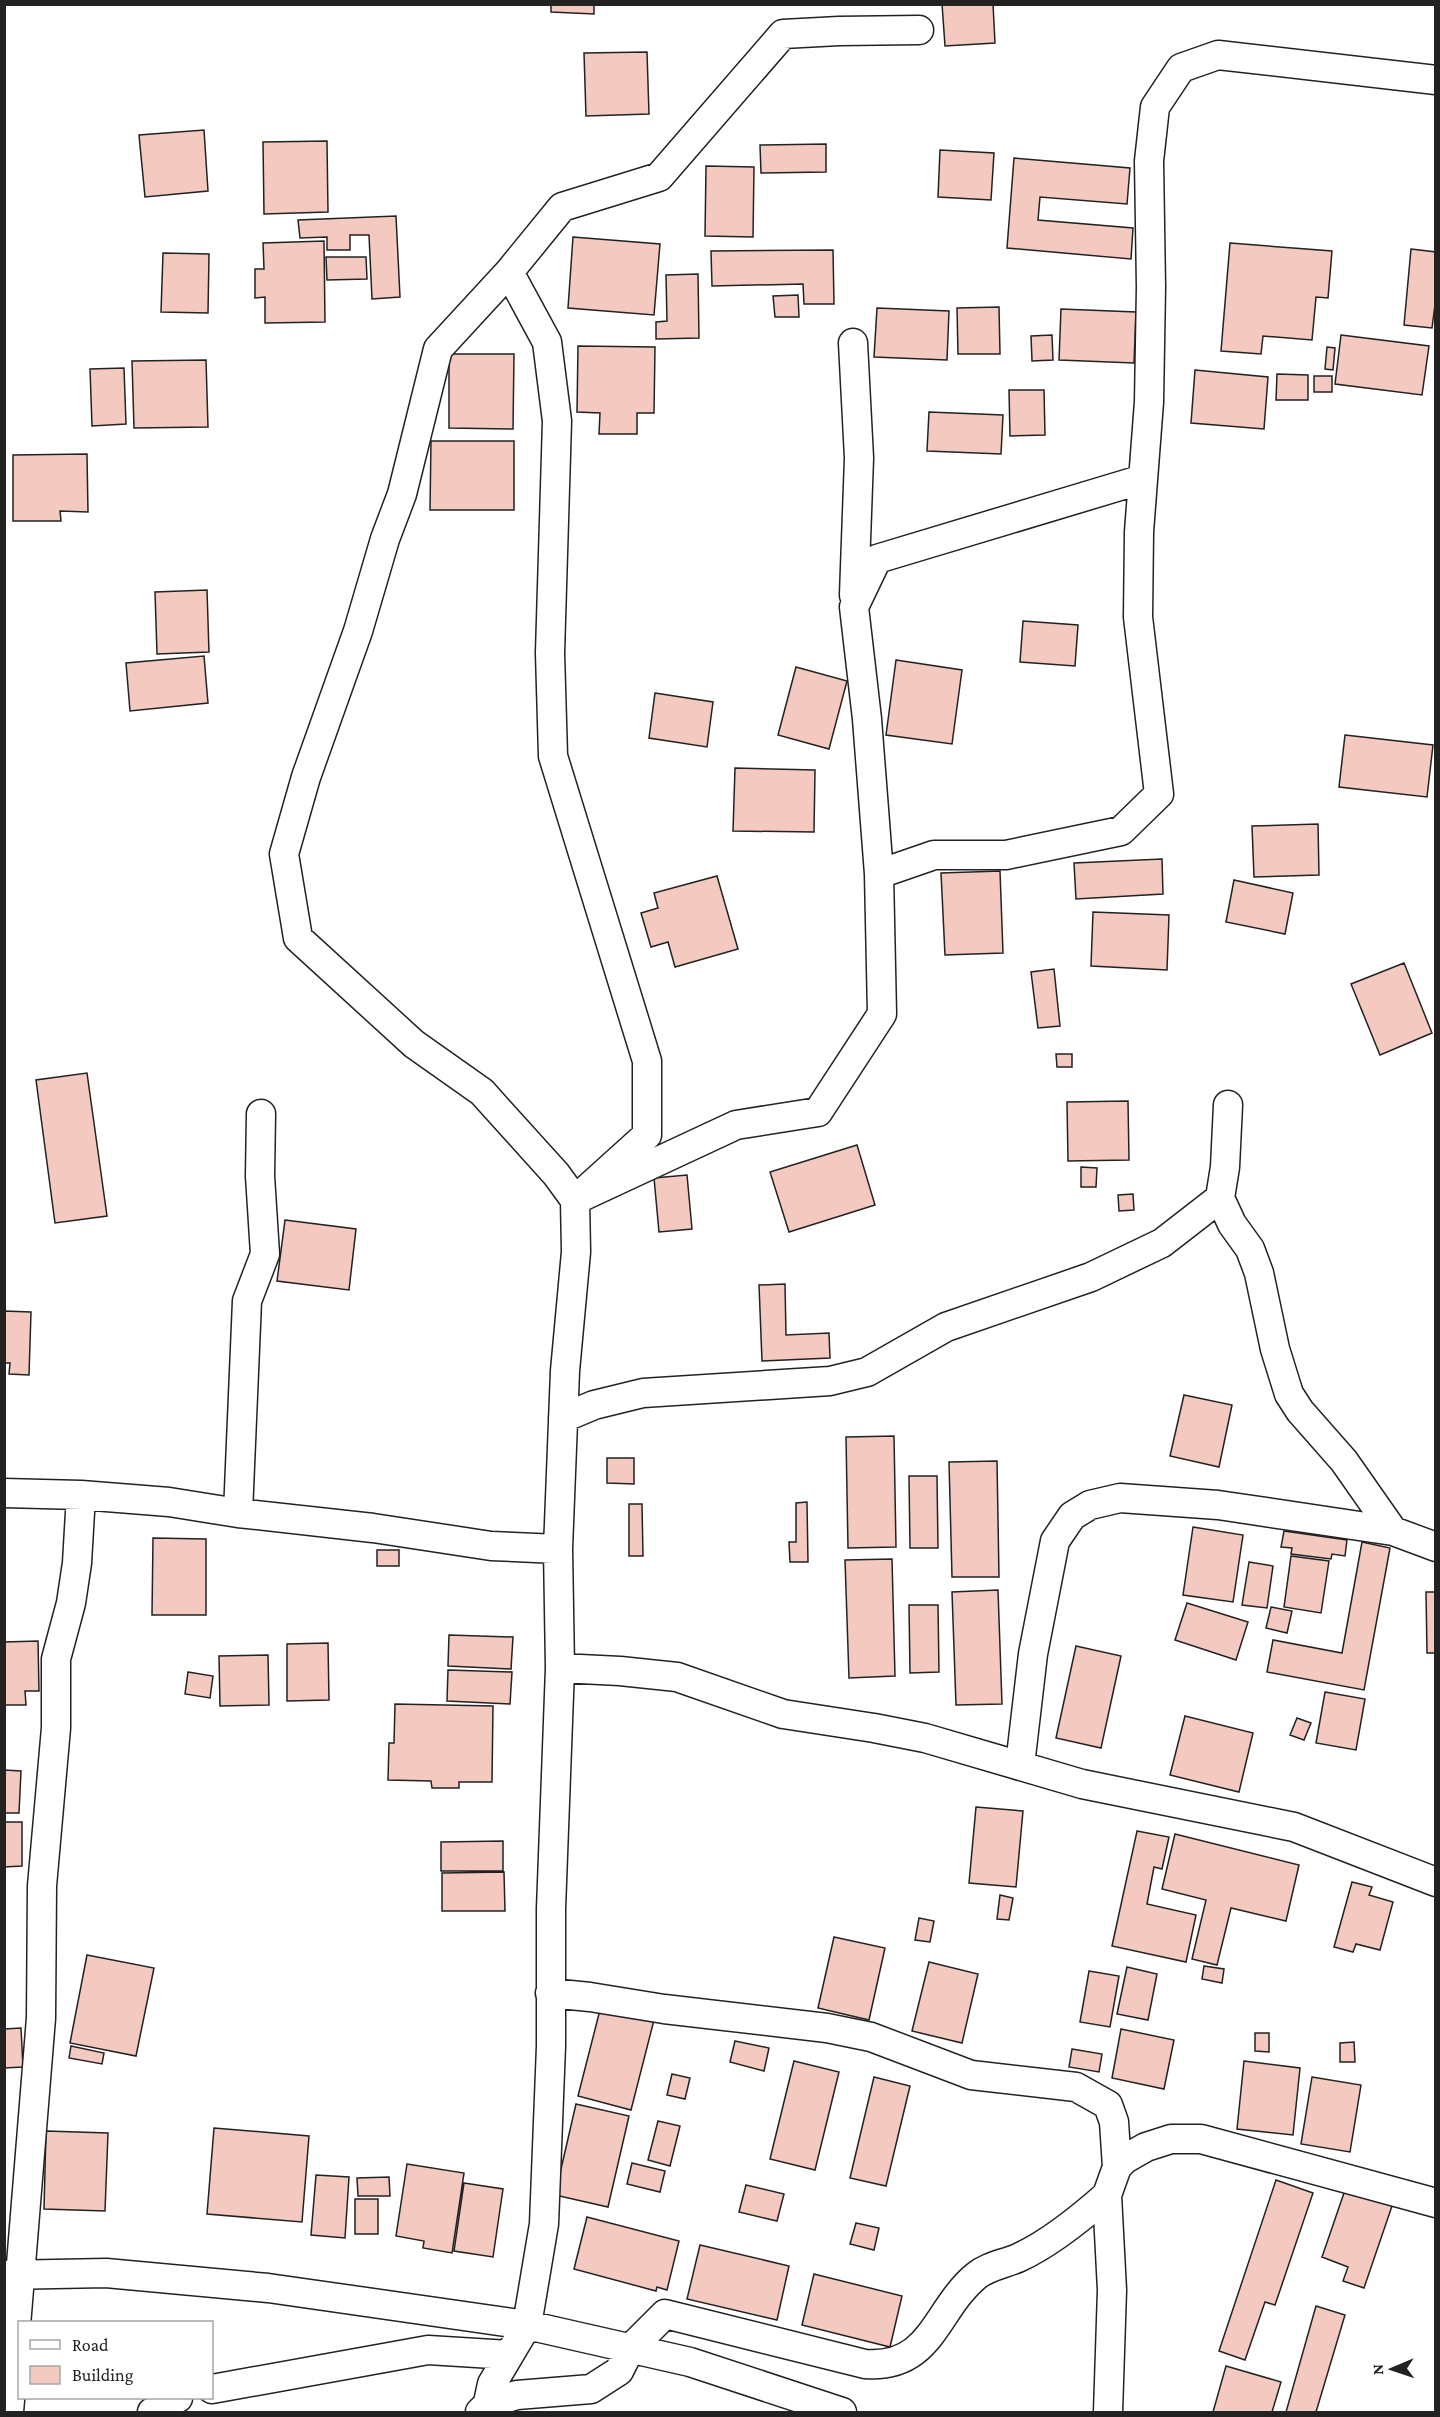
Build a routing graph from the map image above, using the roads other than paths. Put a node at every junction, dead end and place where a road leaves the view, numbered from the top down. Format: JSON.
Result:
{"nodes":[{"id":1,"x":919,"y":30,"type":"dead end"},
{"id":2,"x":1436,"y":80,"type":"edge"},
{"id":3,"x":509,"y":272,"type":"junction"},
{"id":4,"x":854,"y":343,"type":"dead end"},
{"id":5,"x":1143,"y":479,"type":"junction"},
{"id":6,"x":854,"y":607,"type":"junction"},
{"id":7,"x":879,"y":874,"type":"junction"},
{"id":8,"x":1228,"y":1105,"type":"dead end"},
{"id":9,"x":261,"y":1114,"type":"dead end"},
{"id":10,"x":1220,"y":1198,"type":"junction"},
{"id":11,"x":575,"y":1200,"type":"junction"},
{"id":12,"x":563,"y":1418,"type":"junction"},
{"id":13,"x":4,"y":1493,"type":"edge"},
{"id":14,"x":81,"y":1495,"type":"junction"},
{"id":15,"x":238,"y":1513,"type":"junction"},
{"id":16,"x":1393,"y":1531,"type":"junction"},
{"id":17,"x":1436,"y":1547,"type":"edge"},
{"id":18,"x":558,"y":1550,"type":"junction"},
{"id":19,"x":560,"y":1668,"type":"junction"},
{"id":20,"x":1020,"y":1765,"type":"junction"},
{"id":21,"x":1436,"y":1882,"type":"edge"},
{"id":22,"x":550,"y":1993,"type":"junction"},
{"id":23,"x":1117,"y":2168,"type":"junction"},
{"id":24,"x":1107,"y":2195,"type":"junction"},
{"id":25,"x":1436,"y":2203,"type":"edge"},
{"id":26,"x":13,"y":2275,"type":"edge"},
{"id":27,"x":526,"y":2325,"type":"junction"},
{"id":28,"x":630,"y":2349,"type":"junction"},
{"id":29,"x":508,"y":2355,"type":"junction"},
{"id":30,"x":213,"y":2389,"type":"edge"},
{"id":31,"x":175,"y":2399,"type":"edge"},
{"id":32,"x":485,"y":2409,"type":"edge"},
{"id":33,"x":9,"y":2412,"type":"edge"},
{"id":34,"x":152,"y":2412,"type":"edge"},
{"id":35,"x":842,"y":2412,"type":"edge"},
{"id":36,"x":1108,"y":2412,"type":"edge"}],
"edges":[{"from":1,"to":3,"type":"street"},
{"from":2,"to":5,"type":"street"},
{"from":3,"to":11,"type":"street"},
{"from":3,"to":11,"type":"street"},
{"from":4,"to":6,"type":"street"},
{"from":5,"to":6,"type":"street"},
{"from":5,"to":7,"type":"street"},
{"from":6,"to":7,"type":"street"},
{"from":7,"to":11,"type":"street"},
{"from":8,"to":10,"type":"street"},
{"from":9,"to":15,"type":"street"},
{"from":10,"to":12,"type":"street"},
{"from":10,"to":16,"type":"street"},
{"from":11,"to":12,"type":"street"},
{"from":12,"to":18,"type":"street"},
{"from":13,"to":14,"type":"street"},
{"from":14,"to":15,"type":"street"},
{"from":14,"to":26,"type":"street"},
{"from":15,"to":18,"type":"street"},
{"from":16,"to":17,"type":"street"},
{"from":16,"to":20,"type":"street"},
{"from":18,"to":19,"type":"street"},
{"from":19,"to":20,"type":"street"},
{"from":19,"to":22,"type":"street"},
{"from":20,"to":21,"type":"street"},
{"from":22,"to":23,"type":"street"},
{"from":22,"to":27,"type":"street"},
{"from":23,"to":24,"type":"street"},
{"from":23,"to":25,"type":"street"},
{"from":24,"to":28,"type":"street"},
{"from":24,"to":36,"type":"street"},
{"from":26,"to":27,"type":"street"},
{"from":26,"to":33,"type":"street"},
{"from":27,"to":28,"type":"street"},
{"from":27,"to":29,"type":"street"},
{"from":28,"to":32,"type":"street"},
{"from":28,"to":35,"type":"street"},
{"from":29,"to":30,"type":"street"},
{"from":29,"to":32,"type":"street"},
{"from":31,"to":34,"type":"street"}]}
